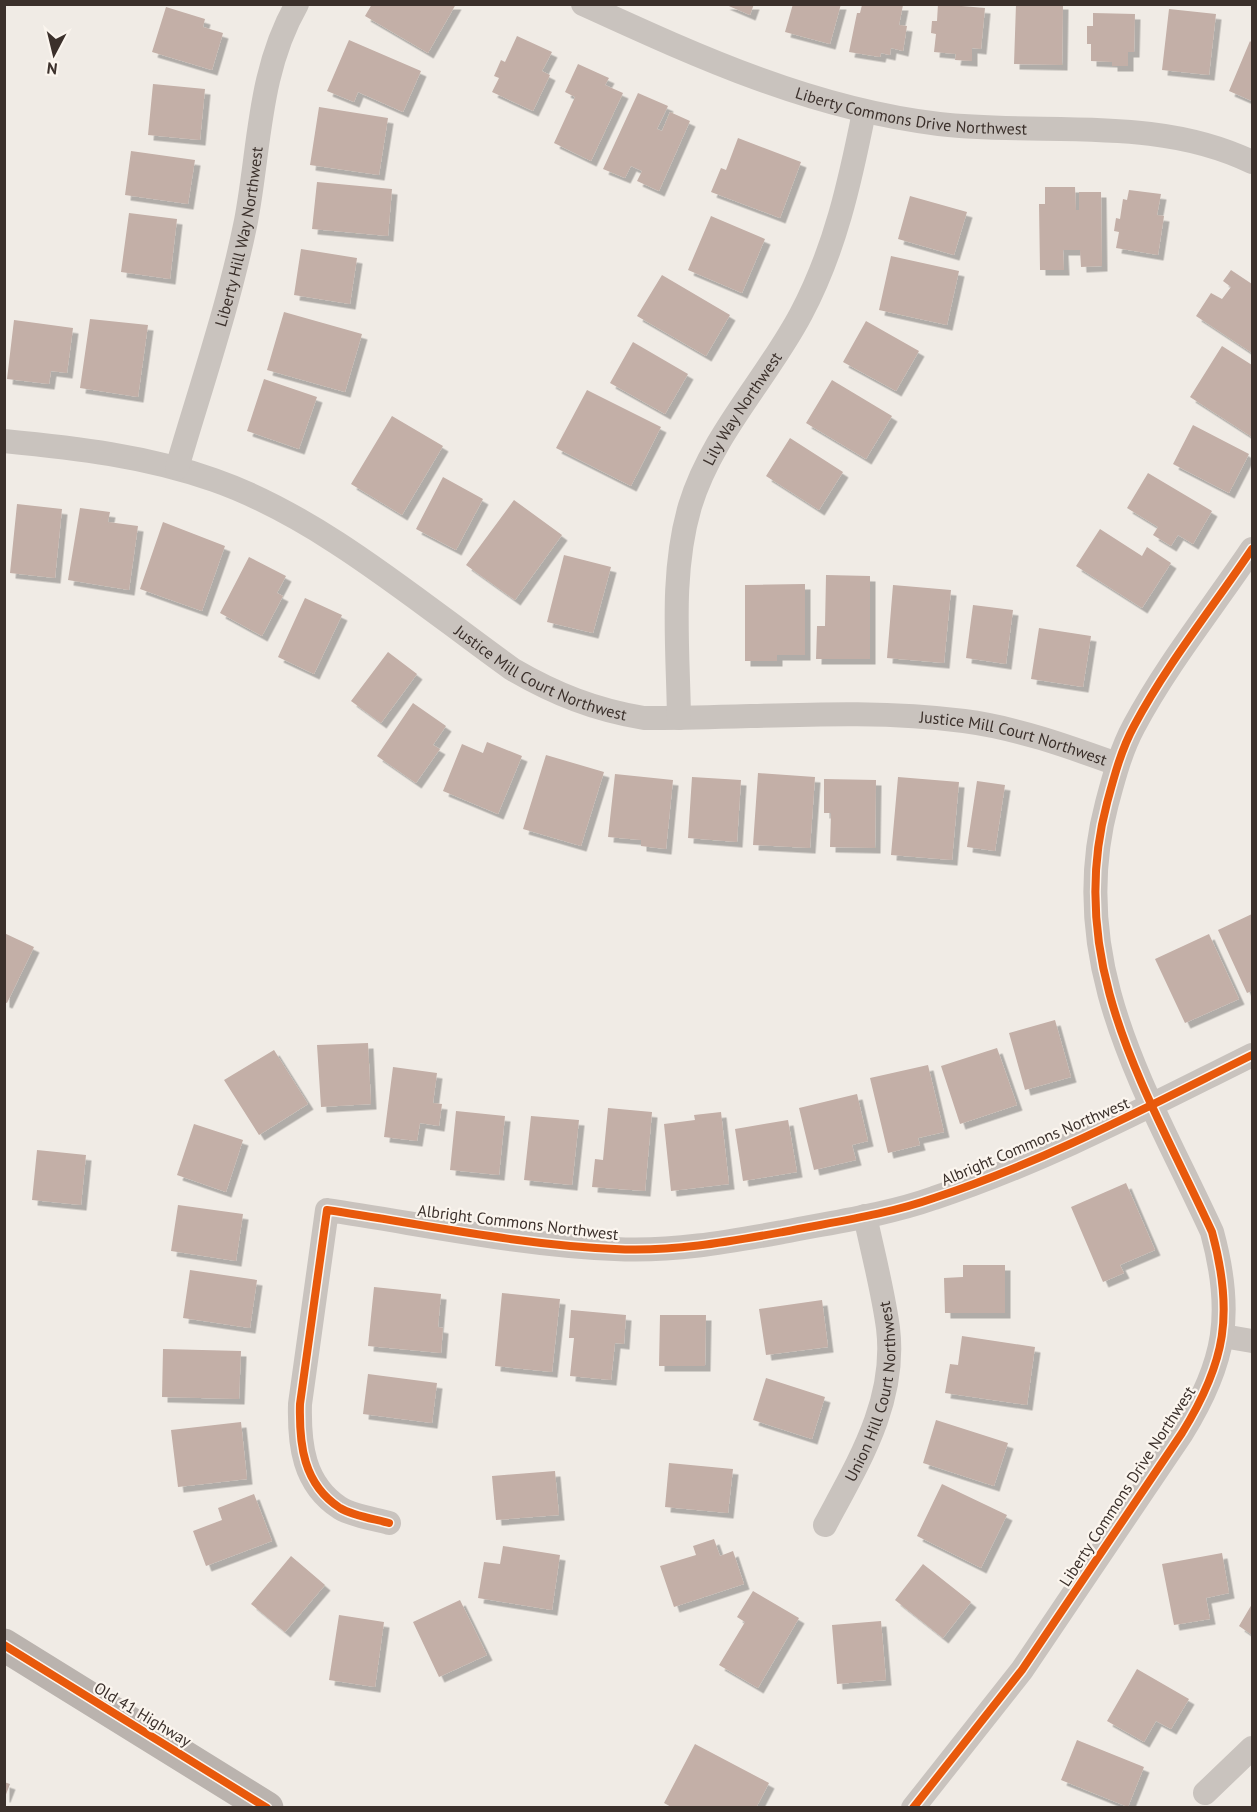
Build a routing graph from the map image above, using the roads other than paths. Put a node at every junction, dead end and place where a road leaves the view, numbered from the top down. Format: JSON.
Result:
{"nodes":[{"id":1,"x":297,"y":4,"type":"edge"},
{"id":2,"x":583,"y":4,"type":"edge"},
{"id":3,"x":864,"y":112,"type":"junction"},
{"id":4,"x":1252,"y":162,"type":"edge"},
{"id":5,"x":4,"y":441,"type":"edge"},
{"id":6,"x":177,"y":468,"type":"junction"},
{"id":7,"x":1252,"y":549,"type":"edge"},
{"id":8,"x":679,"y":718,"type":"junction"},
{"id":9,"x":1117,"y":764,"type":"junction"},
{"id":10,"x":1252,"y":1055,"type":"edge"},
{"id":11,"x":1153,"y":1104,"type":"junction"},
{"id":12,"x":864,"y":1216,"type":"junction"},
{"id":13,"x":1222,"y":1336,"type":"junction"},
{"id":14,"x":1252,"y":1341,"type":"edge"},
{"id":15,"x":389,"y":1523,"type":"dead end"},
{"id":16,"x":825,"y":1525,"type":"dead end"},
{"id":17,"x":4,"y":1645,"type":"edge"},
{"id":18,"x":1252,"y":1748,"type":"edge"},
{"id":19,"x":1205,"y":1793,"type":"dead end"},
{"id":20,"x":267,"y":1808,"type":"edge"},
{"id":21,"x":913,"y":1808,"type":"edge"}],
"edges":[{"from":1,"to":6,"type":"street","name":"Liberty Hill Way Northwest"},
{"from":2,"to":3,"type":"street","name":"Liberty Commons Drive Northwest"},
{"from":3,"to":4,"type":"street","name":"Liberty Commons Drive Northwest"},
{"from":3,"to":8,"type":"street","name":"Lily Way Northwest"},
{"from":5,"to":6,"type":"street","name":"Justice Mill Court Northwest"},
{"from":6,"to":8,"type":"street","name":"Justice Mill Court Northwest"},
{"from":7,"to":9,"type":"street","name":"Liberty Commons Drive Northwest"},
{"from":8,"to":9,"type":"street","name":"Justice Mill Court Northwest"},
{"from":9,"to":11,"type":"street","name":"Liberty Commons Drive Northwest"},
{"from":10,"to":11,"type":"street","name":"Albright Commons Northwest"},
{"from":11,"to":12,"type":"street","name":"Albright Commons Northwest"},
{"from":11,"to":13,"type":"street","name":"Liberty Commons Drive Northwest"},
{"from":12,"to":15,"type":"street","name":"Albright Commons Northwest"},
{"from":12,"to":16,"type":"street","name":"Union Hill Court Northwest"},
{"from":13,"to":14,"type":"street"},
{"from":13,"to":21,"type":"street","name":"Liberty Commons Drive Northwest"},
{"from":17,"to":20,"type":"main road","name":"Old 41 Highway"},
{"from":18,"to":19,"type":"street"}]}
